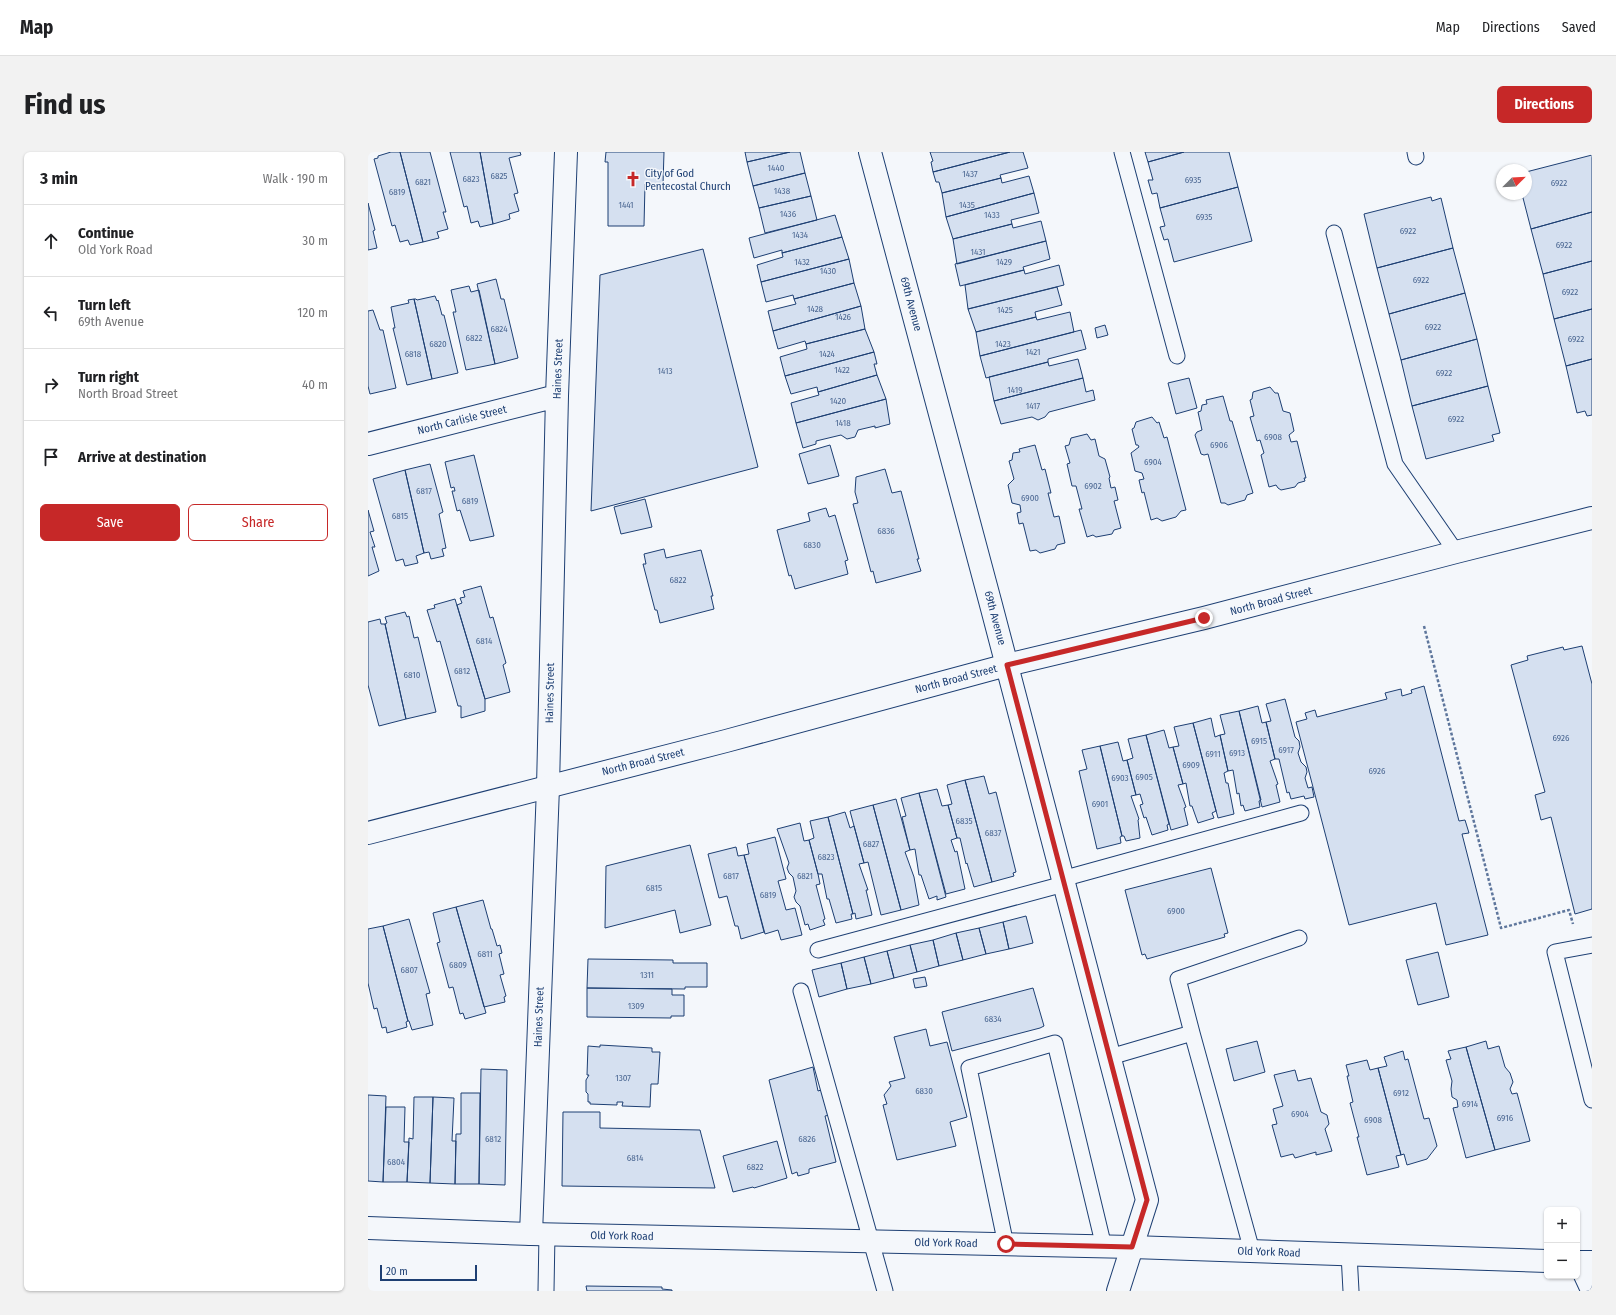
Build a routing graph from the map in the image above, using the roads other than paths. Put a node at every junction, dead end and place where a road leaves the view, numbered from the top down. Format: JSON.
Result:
{"nodes":[{"id":1,"x":566,"y":152,"type":"edge"},
{"id":2,"x":870,"y":152,"type":"edge"},
{"id":3,"x":1122,"y":152,"type":"edge"},
{"id":4,"x":1334,"y":233,"type":"dead end"},
{"id":5,"x":1177,"y":356,"type":"dead end"},
{"id":6,"x":557,"y":396,"type":"junction"},
{"id":7,"x":368,"y":444,"type":"edge"},
{"id":8,"x":1592,"y":518,"type":"edge"},
{"id":9,"x":1456,"y":552,"type":"junction"},
{"id":10,"x":1007,"y":665,"type":"junction"},
{"id":11,"x":548,"y":787,"type":"junction"},
{"id":12,"x":1301,"y":813,"type":"dead end"},
{"id":13,"x":368,"y":833,"type":"edge"},
{"id":14,"x":1063,"y":882,"type":"junction"},
{"id":15,"x":1299,"y":938,"type":"dead end"},
{"id":16,"x":1585,"y":946,"type":"edge"},
{"id":17,"x":818,"y":950,"type":"dead end"},
{"id":18,"x":801,"y":991,"type":"dead end"},
{"id":19,"x":1192,"y":1033,"type":"junction"},
{"id":20,"x":1587,"y":1056,"type":"edge"},
{"id":21,"x":1110,"y":1057,"type":"junction"},
{"id":22,"x":1592,"y":1100,"type":"edge"},
{"id":23,"x":368,"y":1228,"type":"edge"},
{"id":24,"x":539,"y":1234,"type":"junction"},
{"id":25,"x":870,"y":1241,"type":"junction"},
{"id":26,"x":1006,"y":1244,"type":"junction"},
{"id":27,"x":1104,"y":1247,"type":"junction"},
{"id":28,"x":1132,"y":1247,"type":"junction"},
{"id":29,"x":1252,"y":1251,"type":"junction"},
{"id":30,"x":1349,"y":1254,"type":"junction"},
{"id":31,"x":1544,"y":1261,"type":"edge"},
{"id":32,"x":1583,"y":1262,"type":"edge"},
{"id":33,"x":1592,"y":1290,"type":"edge"},
{"id":34,"x":546,"y":1291,"type":"edge"},
{"id":35,"x":885,"y":1291,"type":"edge"},
{"id":36,"x":1118,"y":1291,"type":"edge"},
{"id":37,"x":1350,"y":1291,"type":"edge"}],
"edges":[{"from":1,"to":6,"type":"street","name":"Haines Street"},
{"from":2,"to":10,"type":"street","name":"69th Avenue"},
{"from":3,"to":5,"type":"lane"},
{"from":4,"to":9,"type":"lane"},
{"from":6,"to":7,"type":"street","name":"North Carlisle Street"},
{"from":6,"to":11,"type":"street","name":"Haines Street"},
{"from":8,"to":9,"type":"street","name":"North Broad Street"},
{"from":9,"to":10,"type":"street","name":"North Broad Street"},
{"from":10,"to":11,"type":"street","name":"North Broad Street"},
{"from":10,"to":14,"type":"street","name":"69th Avenue"},
{"from":11,"to":13,"type":"street","name":"North Broad Street"},
{"from":11,"to":24,"type":"street","name":"Haines Street"},
{"from":12,"to":14,"type":"lane"},
{"from":14,"to":17,"type":"lane"},
{"from":14,"to":21,"type":"street","name":"69th Avenue"},
{"from":15,"to":19,"type":"lane"},
{"from":16,"to":20,"type":"lane"},
{"from":18,"to":25,"type":"lane"},
{"from":19,"to":21,"type":"lane"},
{"from":19,"to":29,"type":"lane"},
{"from":20,"to":22,"type":"lane"},
{"from":21,"to":28,"type":"street","name":"69th Avenue"},
{"from":23,"to":24,"type":"street","name":"Old York Road"},
{"from":24,"to":25,"type":"street","name":"Old York Road"},
{"from":24,"to":34,"type":"lane"},
{"from":25,"to":26,"type":"street","name":"Old York Road"},
{"from":25,"to":35,"type":"lane"},
{"from":26,"to":27,"type":"street","name":"Old York Road"},
{"from":26,"to":27,"type":"lane"},
{"from":27,"to":28,"type":"street","name":"Old York Road"},
{"from":28,"to":29,"type":"street","name":"Old York Road"},
{"from":28,"to":36,"type":"street","name":"69th Avenue"},
{"from":29,"to":30,"type":"street","name":"Old York Road"},
{"from":30,"to":31,"type":"street","name":"Old York Road"},
{"from":30,"to":37,"type":"lane"},
{"from":32,"to":33,"type":"street"}]}
